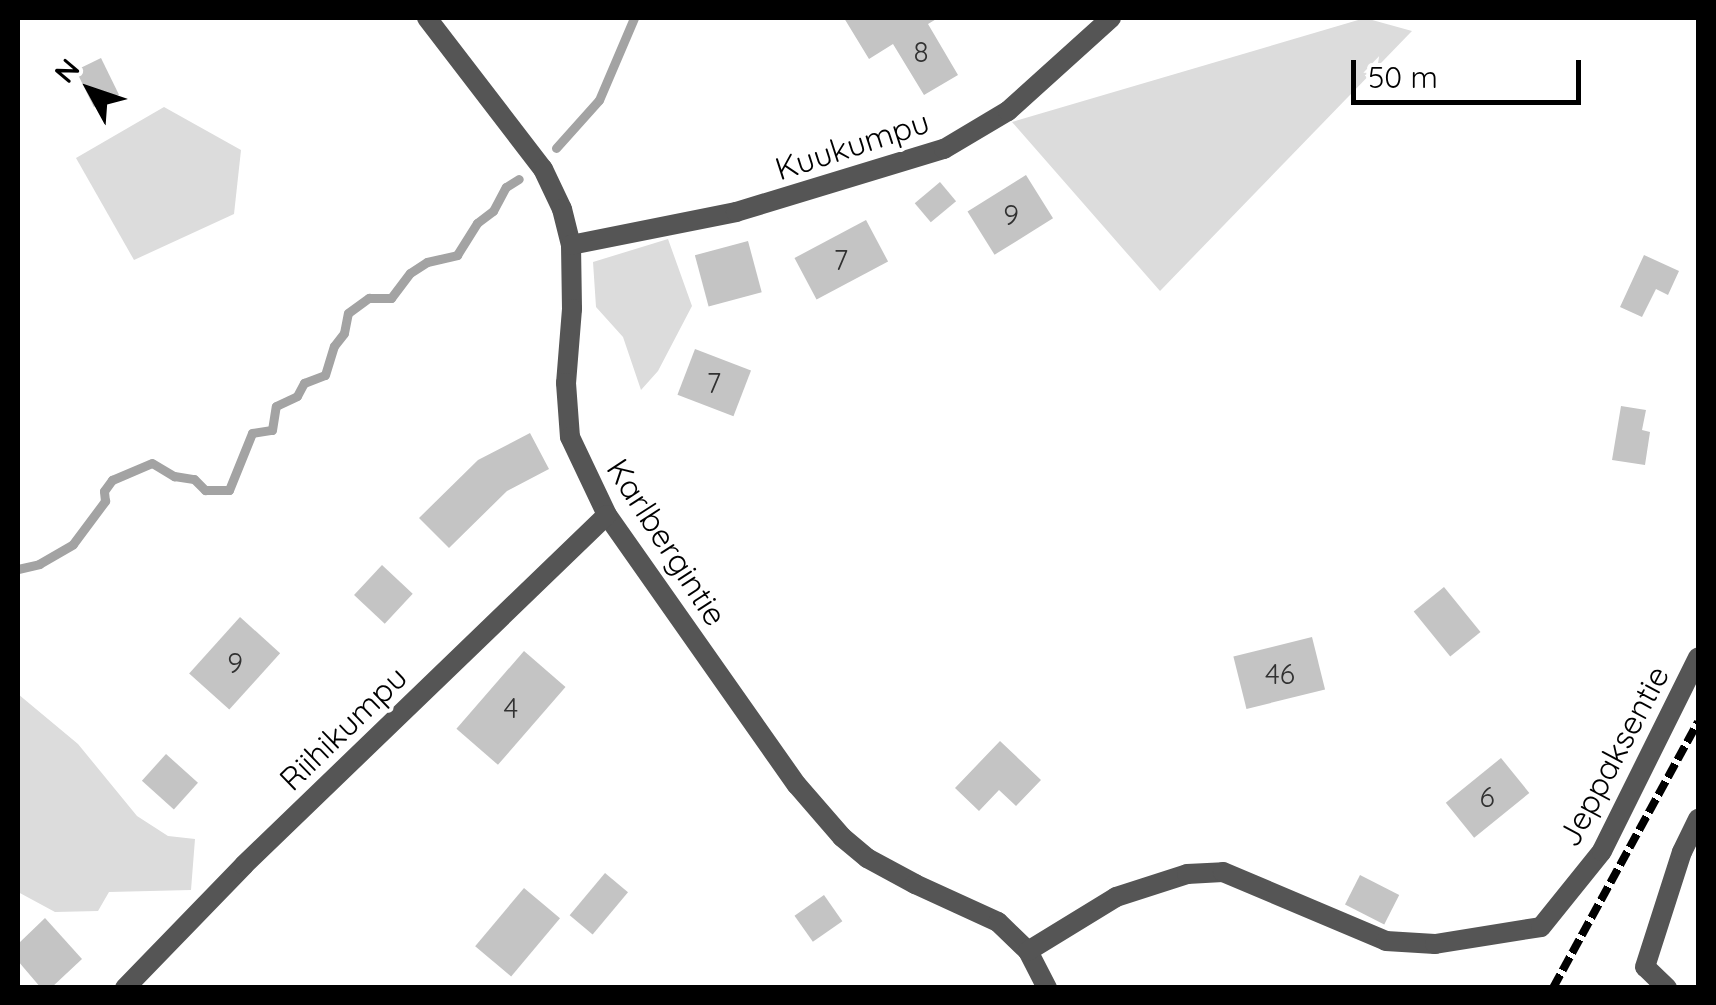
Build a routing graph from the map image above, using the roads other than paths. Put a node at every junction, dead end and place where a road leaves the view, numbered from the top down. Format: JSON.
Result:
{"nodes":[{"id":1,"x":427,"y":18,"type":"edge"},
{"id":2,"x":1111,"y":18,"type":"edge"},
{"id":3,"x":571,"y":245,"type":"junction"},
{"id":4,"x":607,"y":515,"type":"junction"},
{"id":5,"x":1698,"y":658,"type":"edge"},
{"id":6,"x":1697,"y":818,"type":"edge"},
{"id":7,"x":1028,"y":951,"type":"junction"},
{"id":8,"x":126,"y":988,"type":"edge"},
{"id":9,"x":1048,"y":988,"type":"edge"},
{"id":10,"x":1667,"y":988,"type":"edge"}],
"edges":[{"from":1,"to":3,"type":"street","name":"Karlbergintie"},
{"from":2,"to":3,"type":"street","name":"Kuukumpu"},
{"from":3,"to":4,"type":"street","name":"Karlbergintie"},
{"from":4,"to":7,"type":"street","name":"Karlbergintie"},
{"from":4,"to":8,"type":"street","name":"Riihikumpu"},
{"from":5,"to":7,"type":"street","name":"Jeppaksentie"},
{"from":6,"to":10,"type":"street"},
{"from":7,"to":9,"type":"street","name":"Karlbergintie"}]}
